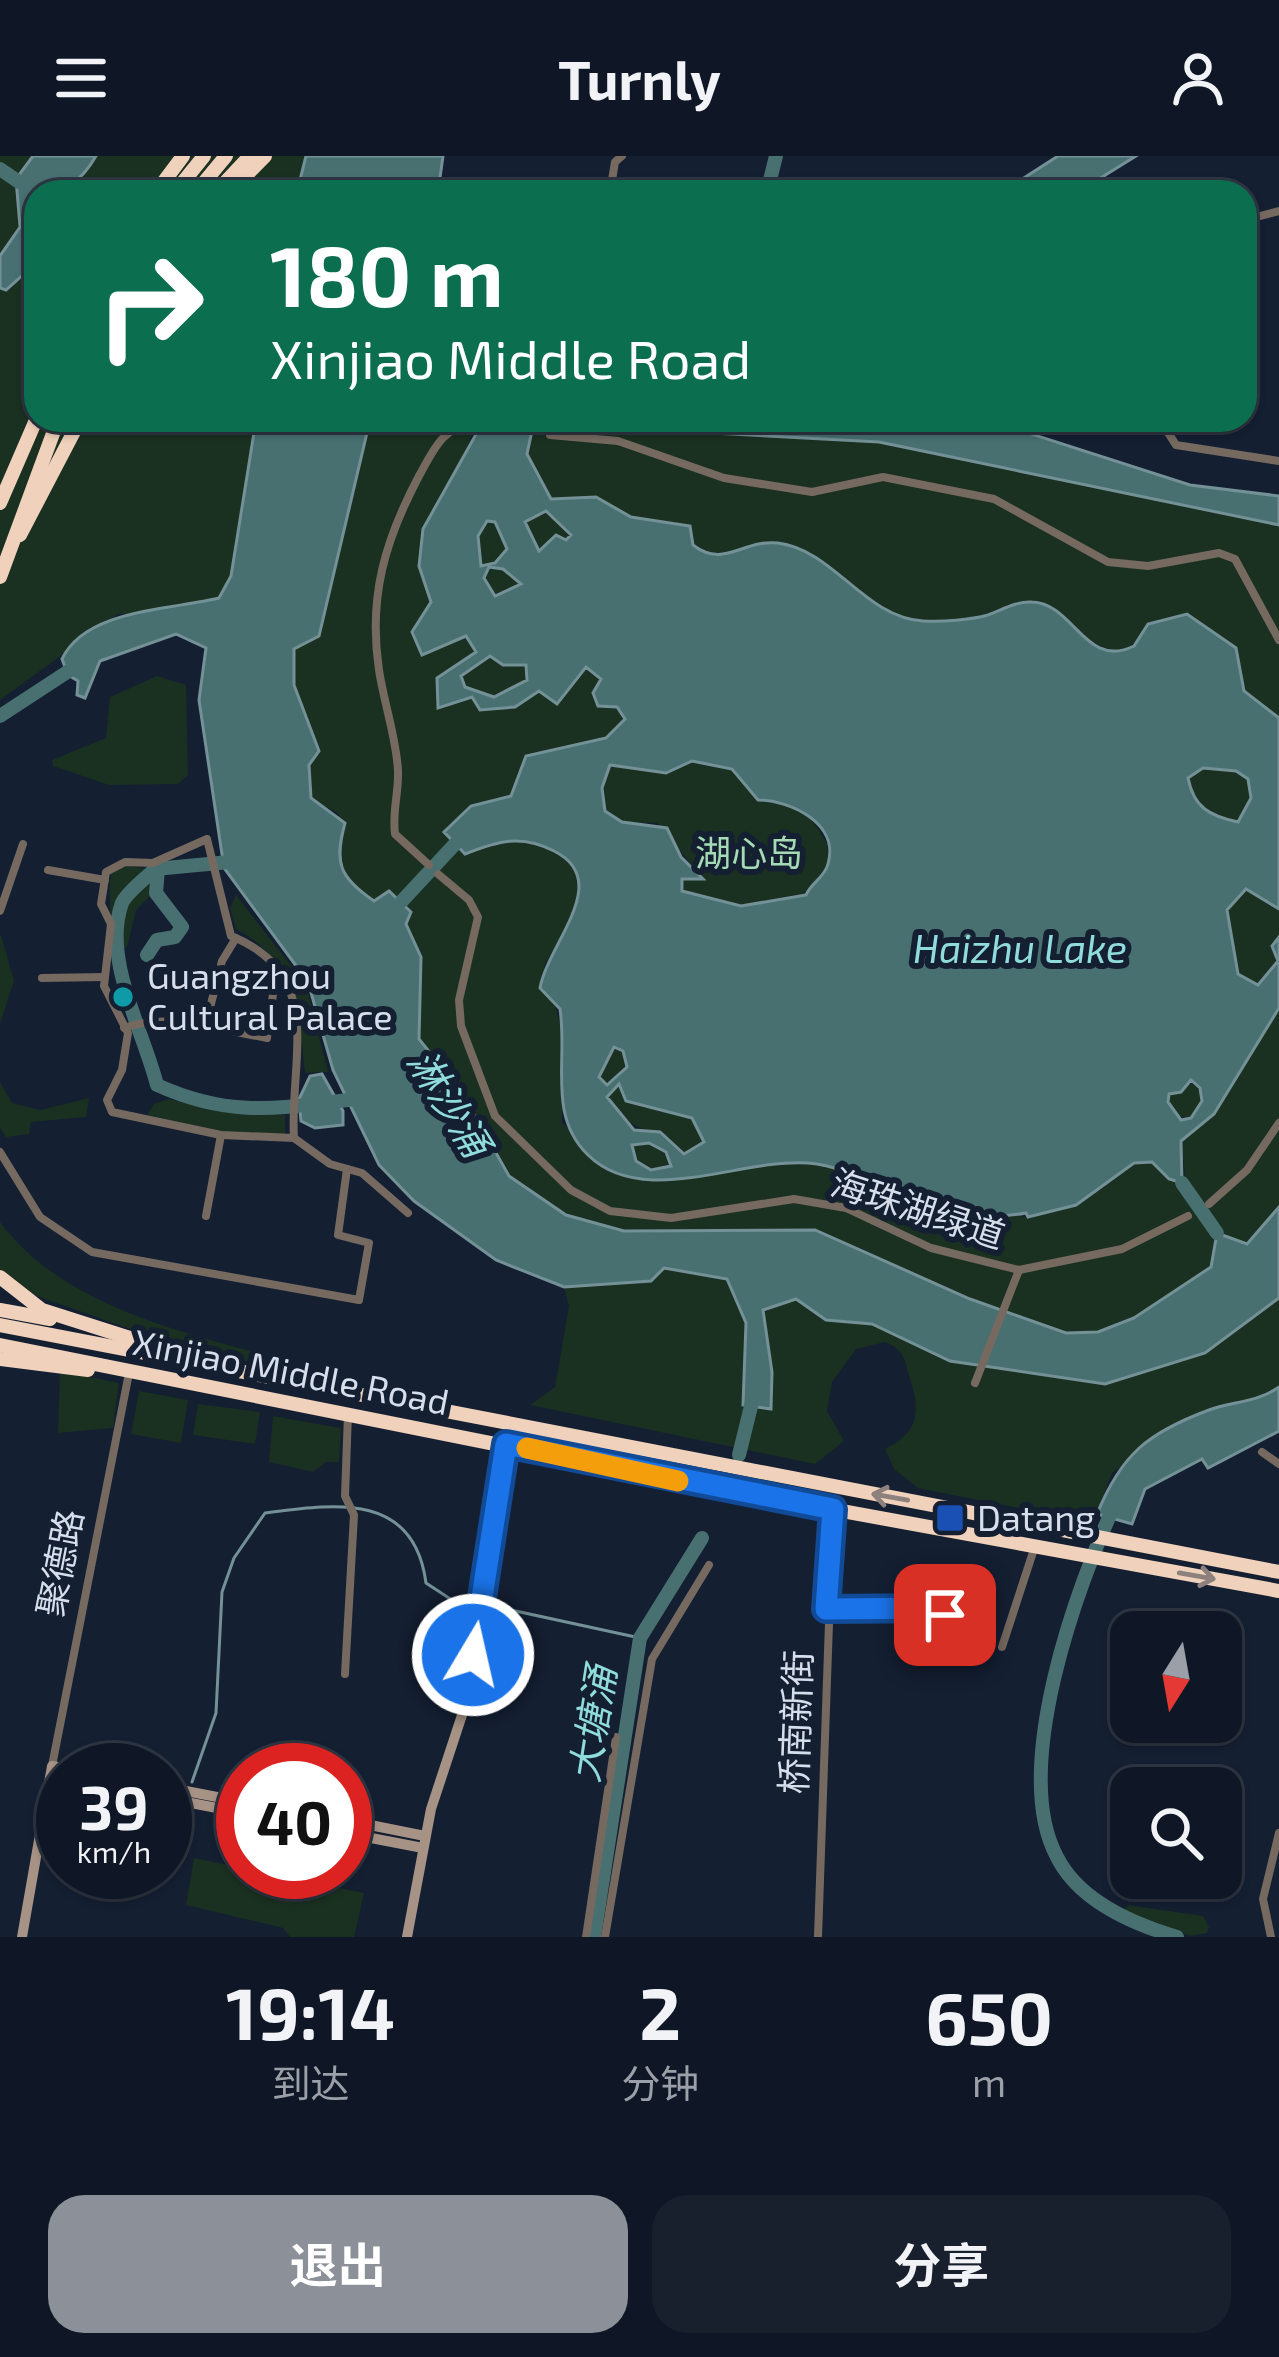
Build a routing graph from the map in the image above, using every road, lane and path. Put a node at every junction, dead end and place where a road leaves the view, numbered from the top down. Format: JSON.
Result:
{"nodes":[{"id":1,"x":204,"y":156,"type":"edge"},
{"id":2,"x":226,"y":156,"type":"edge"},
{"id":3,"x":250,"y":156,"type":"edge"},
{"id":4,"x":266,"y":156,"type":"edge"},
{"id":5,"x":185,"y":180,"type":"edge"},
{"id":6,"x":206,"y":180,"type":"edge"},
{"id":7,"x":227,"y":180,"type":"edge"},
{"id":8,"x":242,"y":180,"type":"edge"},
{"id":9,"x":31,"y":432,"type":"edge"},
{"id":10,"x":53,"y":432,"type":"edge"},
{"id":11,"x":74,"y":432,"type":"edge"},
{"id":12,"x":447,"y":432,"type":"edge"},
{"id":13,"x":1167,"y":432,"type":"edge"},
{"id":14,"x":550,"y":435,"type":"dead end"},
{"id":15,"x":1279,"y":460,"type":"edge"},
{"id":16,"x":0,"y":503,"type":"edge"},
{"id":17,"x":2,"y":571,"type":"edge"},
{"id":18,"x":1279,"y":640,"type":"edge"},
{"id":19,"x":23,"y":844,"type":"dead end"},
{"id":20,"x":429,"y":865,"type":"dead end"},
{"id":21,"x":48,"y":870,"type":"dead end"},
{"id":22,"x":438,"y":874,"type":"dead end"},
{"id":23,"x":105,"y":880,"type":"junction"},
{"id":24,"x":0,"y":911,"type":"edge"},
{"id":25,"x":236,"y":938,"type":"junction"},
{"id":26,"x":277,"y":965,"type":"junction"},
{"id":27,"x":104,"y":977,"type":"junction"},
{"id":28,"x":42,"y":978,"type":"dead end"},
{"id":29,"x":205,"y":1027,"type":"junction"},
{"id":30,"x":124,"y":1028,"type":"junction"},
{"id":31,"x":1279,"y":1123,"type":"edge"},
{"id":32,"x":220,"y":1135,"type":"junction"},
{"id":33,"x":294,"y":1138,"type":"junction"},
{"id":34,"x":0,"y":1152,"type":"edge"},
{"id":35,"x":347,"y":1168,"type":"junction"},
{"id":36,"x":1209,"y":1204,"type":"dead end"},
{"id":37,"x":407,"y":1213,"type":"dead end"},
{"id":38,"x":206,"y":1216,"type":"dead end"},
{"id":39,"x":1188,"y":1216,"type":"dead end"},
{"id":40,"x":1019,"y":1270,"type":"junction"},
{"id":41,"x":0,"y":1277,"type":"edge"},
{"id":42,"x":0,"y":1310,"type":"edge"},
{"id":43,"x":0,"y":1325,"type":"edge"},
{"id":44,"x":119,"y":1335,"type":"junction"},
{"id":45,"x":0,"y":1345,"type":"edge"},
{"id":46,"x":0,"y":1359,"type":"edge"},
{"id":47,"x":208,"y":1363,"type":"junction"},
{"id":48,"x":130,"y":1373,"type":"junction"},
{"id":49,"x":975,"y":1383,"type":"dead end"},
{"id":50,"x":348,"y":1412,"type":"junction"},
{"id":51,"x":506,"y":1444,"type":"junction"},
{"id":52,"x":1262,"y":1452,"type":"dead end"},
{"id":53,"x":1279,"y":1464,"type":"edge"},
{"id":54,"x":833,"y":1509,"type":"junction"},
{"id":55,"x":1035,"y":1545,"type":"junction"},
{"id":56,"x":710,"y":1565,"type":"dead end"},
{"id":57,"x":1279,"y":1572,"type":"edge"},
{"id":58,"x":1279,"y":1591,"type":"edge"},
{"id":59,"x":826,"y":1609,"type":"junction"},
{"id":60,"x":1002,"y":1647,"type":"dead end"},
{"id":61,"x":949,"y":1654,"type":"dead end"},
{"id":62,"x":345,"y":1674,"type":"dead end"},
{"id":63,"x":616,"y":1737,"type":"dead end"},
{"id":64,"x":61,"y":1743,"type":"edge"},
{"id":65,"x":372,"y":1828,"type":"edge"},
{"id":66,"x":1279,"y":1833,"type":"edge"},
{"id":67,"x":372,"y":1838,"type":"edge"},
{"id":68,"x":424,"y":1842,"type":"junction"},
{"id":69,"x":36,"y":1868,"type":"edge"},
{"id":70,"x":22,"y":1937,"type":"edge"},
{"id":71,"x":407,"y":1937,"type":"edge"},
{"id":72,"x":586,"y":1937,"type":"edge"},
{"id":73,"x":605,"y":1937,"type":"edge"},
{"id":74,"x":818,"y":1937,"type":"edge"},
{"id":75,"x":1271,"y":1937,"type":"edge"}],
"edges":[{"from":1,"to":5,"type":"highway"},
{"from":2,"to":6,"type":"highway"},
{"from":3,"to":7,"type":"highway"},
{"from":4,"to":8,"type":"highway"},
{"from":9,"to":16,"type":"highway"},
{"from":10,"to":17,"type":"highway"},
{"from":11,"to":17,"type":"highway"},
{"from":12,"to":20,"type":"street"},
{"from":13,"to":15,"type":"street"},
{"from":14,"to":18,"type":"street"},
{"from":19,"to":24,"type":"street"},
{"from":21,"to":23,"type":"street"},
{"from":22,"to":40,"type":"street","name":"海珠湖绿道"},
{"from":23,"to":25,"type":"street"},
{"from":23,"to":27,"type":"street"},
{"from":25,"to":26,"type":"street"},
{"from":25,"to":29,"type":"street"},
{"from":26,"to":29,"type":"street"},
{"from":26,"to":33,"type":"street"},
{"from":27,"to":28,"type":"street"},
{"from":27,"to":30,"type":"street"},
{"from":29,"to":30,"type":"street"},
{"from":30,"to":32,"type":"street"},
{"from":31,"to":36,"type":"street"},
{"from":32,"to":33,"type":"street"},
{"from":32,"to":38,"type":"street"},
{"from":33,"to":35,"type":"street"},
{"from":34,"to":35,"type":"street"},
{"from":35,"to":37,"type":"street"},
{"from":39,"to":40,"type":"street","name":"海珠湖绿道"},
{"from":40,"to":49,"type":"street"},
{"from":41,"to":44,"type":"highway"},
{"from":42,"to":44,"type":"highway"},
{"from":43,"to":47,"type":"highway","name":"Xinjiao Middle Road"},
{"from":44,"to":47,"type":"highway"},
{"from":45,"to":48,"type":"highway","name":"Xinjiao Middle Road"},
{"from":46,"to":48,"type":"highway"},
{"from":57,"to":47,"type":"highway","name":"Xinjiao Middle Road","one_way":true},
{"from":48,"to":50,"type":"highway","name":"Xinjiao Middle Road"},
{"from":48,"to":64,"type":"street","name":"聚德路"},
{"from":50,"to":51,"type":"highway","name":"Xinjiao Middle Road"},
{"from":50,"to":62,"type":"street"},
{"from":51,"to":54,"type":"highway","name":"Xinjiao Middle Road"},
{"from":51,"to":68,"type":"street"},
{"from":52,"to":53,"type":"street"},
{"from":54,"to":55,"type":"highway","name":"Xinjiao Middle Road"},
{"from":54,"to":59,"type":"street","name":"桥南新街"},
{"from":55,"to":58,"type":"highway","name":"Xinjiao Middle Road","one_way":true},
{"from":55,"to":60,"type":"street"},
{"from":56,"to":73,"type":"street"},
{"from":59,"to":61,"type":"street"},
{"from":59,"to":74,"type":"street","name":"桥南新街"},
{"from":63,"to":72,"type":"street"},
{"from":65,"to":68,"type":"street"},
{"from":66,"to":75,"type":"street"},
{"from":67,"to":68,"type":"street"},
{"from":68,"to":71,"type":"street"},
{"from":69,"to":70,"type":"street","name":"聚德路"}]}
